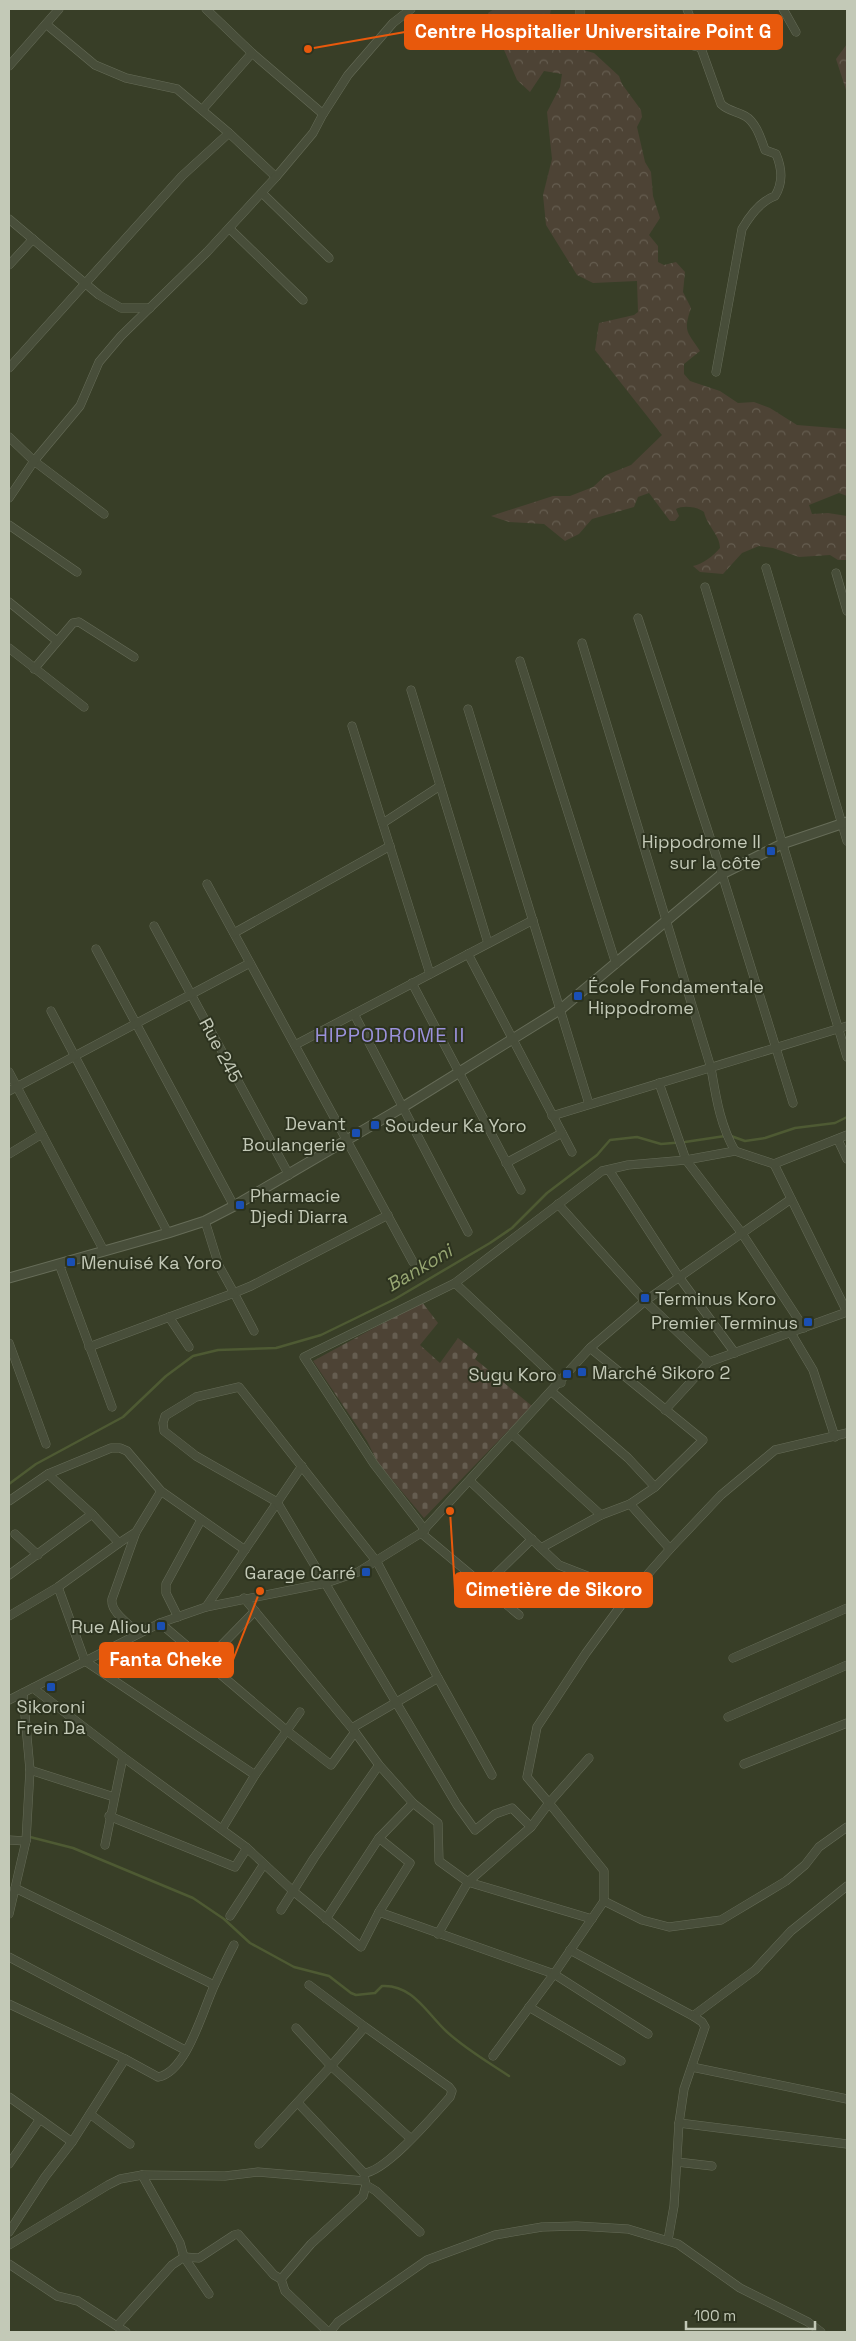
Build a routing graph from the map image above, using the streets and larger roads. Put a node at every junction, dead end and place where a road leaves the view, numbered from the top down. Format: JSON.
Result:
{"nodes":[{"id":1,"x":59,"y":9,"type":"edge"},
{"id":2,"x":206,"y":9,"type":"edge"},
{"id":3,"x":411,"y":9,"type":"edge"},
{"id":4,"x":687,"y":9,"type":"edge"},
{"id":5,"x":783,"y":9,"type":"edge"},
{"id":6,"x":46,"y":24,"type":"junction"},
{"id":7,"x":636,"y":32,"type":"dead end"},
{"id":8,"x":796,"y":32,"type":"dead end"},
{"id":9,"x":702,"y":48,"type":"junction"},
{"id":10,"x":252,"y":53,"type":"junction"},
{"id":11,"x":9,"y":66,"type":"edge"},
{"id":12,"x":202,"y":110,"type":"junction"},
{"id":13,"x":323,"y":114,"type":"junction"},
{"id":14,"x":229,"y":133,"type":"junction"},
{"id":15,"x":276,"y":177,"type":"junction"},
{"id":16,"x":262,"y":193,"type":"junction"},
{"id":17,"x":9,"y":218,"type":"edge"},
{"id":18,"x":230,"y":229,"type":"junction"},
{"id":19,"x":33,"y":239,"type":"junction"},
{"id":20,"x":329,"y":258,"type":"dead end"},
{"id":21,"x":9,"y":265,"type":"edge"},
{"id":22,"x":84,"y":283,"type":"junction"},
{"id":23,"x":303,"y":300,"type":"dead end"},
{"id":24,"x":150,"y":308,"type":"junction"},
{"id":25,"x":9,"y":368,"type":"edge"},
{"id":26,"x":716,"y":372,"type":"dead end"},
{"id":27,"x":9,"y":437,"type":"edge"},
{"id":28,"x":34,"y":461,"type":"junction"},
{"id":29,"x":9,"y":498,"type":"edge"},
{"id":30,"x":104,"y":514,"type":"dead end"},
{"id":31,"x":9,"y":525,"type":"edge"},
{"id":32,"x":766,"y":568,"type":"dead end"},
{"id":33,"x":77,"y":572,"type":"dead end"},
{"id":34,"x":836,"y":573,"type":"dead end"},
{"id":35,"x":705,"y":587,"type":"dead end"},
{"id":36,"x":9,"y":602,"type":"edge"},
{"id":37,"x":847,"y":611,"type":"edge"},
{"id":38,"x":638,"y":618,"type":"dead end"},
{"id":39,"x":57,"y":641,"type":"junction"},
{"id":40,"x":582,"y":643,"type":"dead end"},
{"id":41,"x":9,"y":648,"type":"edge"},
{"id":42,"x":134,"y":657,"type":"dead end"},
{"id":43,"x":520,"y":661,"type":"dead end"},
{"id":44,"x":34,"y":669,"type":"junction"},
{"id":45,"x":411,"y":690,"type":"dead end"},
{"id":46,"x":84,"y":707,"type":"dead end"},
{"id":47,"x":468,"y":709,"type":"dead end"},
{"id":48,"x":352,"y":726,"type":"dead end"},
{"id":49,"x":440,"y":786,"type":"junction"},
{"id":50,"x":383,"y":823,"type":"junction"},
{"id":51,"x":844,"y":823,"type":"edge"},
{"id":52,"x":847,"y":841,"type":"edge"},
{"id":53,"x":782,"y":844,"type":"junction"},
{"id":54,"x":390,"y":846,"type":"junction"},
{"id":55,"x":722,"y":874,"type":"junction"},
{"id":56,"x":207,"y":884,"type":"dead end"},
{"id":57,"x":533,"y":920,"type":"junction"},
{"id":58,"x":667,"y":921,"type":"junction"},
{"id":59,"x":154,"y":926,"type":"dead end"},
{"id":60,"x":234,"y":933,"type":"junction"},
{"id":61,"x":488,"y":943,"type":"junction"},
{"id":62,"x":96,"y":949,"type":"dead end"},
{"id":63,"x":468,"y":954,"type":"junction"},
{"id":64,"x":250,"y":963,"type":"junction"},
{"id":65,"x":616,"y":964,"type":"junction"},
{"id":66,"x":430,"y":974,"type":"junction"},
{"id":67,"x":412,"y":984,"type":"junction"},
{"id":68,"x":191,"y":994,"type":"junction"},
{"id":69,"x":561,"y":1009,"type":"junction"},
{"id":70,"x":52,"y":1011,"type":"dead end"},
{"id":71,"x":354,"y":1014,"type":"junction"},
{"id":72,"x":136,"y":1023,"type":"junction"},
{"id":73,"x":847,"y":1026,"type":"edge"},
{"id":74,"x":838,"y":1029,"type":"junction"},
{"id":75,"x":512,"y":1040,"type":"junction"},
{"id":76,"x":295,"y":1045,"type":"junction"},
{"id":77,"x":776,"y":1048,"type":"junction"},
{"id":78,"x":74,"y":1056,"type":"junction"},
{"id":79,"x":847,"y":1057,"type":"edge"},
{"id":80,"x":712,"y":1068,"type":"junction"},
{"id":81,"x":9,"y":1072,"type":"edge"},
{"id":82,"x":459,"y":1072,"type":"junction"},
{"id":83,"x":659,"y":1083,"type":"junction"},
{"id":84,"x":17,"y":1087,"type":"junction"},
{"id":85,"x":9,"y":1091,"type":"edge"},
{"id":86,"x":793,"y":1103,"type":"dead end"},
{"id":87,"x":589,"y":1104,"type":"junction"},
{"id":88,"x":403,"y":1107,"type":"junction"},
{"id":89,"x":552,"y":1116,"type":"junction"},
{"id":90,"x":562,"y":1133,"type":"junction"},
{"id":91,"x":42,"y":1134,"type":"junction"},
{"id":92,"x":847,"y":1135,"type":"edge"},
{"id":93,"x":838,"y":1140,"type":"junction"},
{"id":94,"x":347,"y":1141,"type":"junction"},
{"id":95,"x":735,"y":1151,"type":"junction"},
{"id":96,"x":572,"y":1152,"type":"dead end"},
{"id":97,"x":9,"y":1154,"type":"edge"},
{"id":98,"x":847,"y":1159,"type":"edge"},
{"id":99,"x":686,"y":1160,"type":"junction"},
{"id":100,"x":506,"y":1163,"type":"junction"},
{"id":101,"x":774,"y":1164,"type":"junction"},
{"id":102,"x":609,"y":1170,"type":"junction"},
{"id":103,"x":289,"y":1175,"type":"junction"},
{"id":104,"x":521,"y":1190,"type":"dead end"},
{"id":105,"x":791,"y":1199,"type":"junction"},
{"id":106,"x":558,"y":1204,"type":"junction"},
{"id":107,"x":234,"y":1206,"type":"junction"},
{"id":108,"x":388,"y":1215,"type":"junction"},
{"id":109,"x":204,"y":1221,"type":"junction"},
{"id":110,"x":168,"y":1232,"type":"junction"},
{"id":111,"x":468,"y":1232,"type":"dead end"},
{"id":112,"x":741,"y":1232,"type":"junction"},
{"id":113,"x":104,"y":1251,"type":"junction"},
{"id":114,"x":413,"y":1262,"type":"dead end"},
{"id":115,"x":59,"y":1264,"type":"junction"},
{"id":116,"x":679,"y":1277,"type":"junction"},
{"id":117,"x":9,"y":1278,"type":"edge"},
{"id":118,"x":455,"y":1283,"type":"junction"},
{"id":119,"x":234,"y":1293,"type":"junction"},
{"id":120,"x":645,"y":1302,"type":"junction"},
{"id":121,"x":847,"y":1312,"type":"edge"},
{"id":122,"x":169,"y":1317,"type":"junction"},
{"id":123,"x":804,"y":1328,"type":"junction"},
{"id":124,"x":254,"y":1331,"type":"dead end"},
{"id":125,"x":790,"y":1332,"type":"junction"},
{"id":126,"x":9,"y":1343,"type":"edge"},
{"id":127,"x":89,"y":1347,"type":"junction"},
{"id":128,"x":190,"y":1347,"type":"dead end"},
{"id":129,"x":590,"y":1348,"type":"junction"},
{"id":130,"x":735,"y":1353,"type":"junction"},
{"id":131,"x":709,"y":1362,"type":"junction"},
{"id":132,"x":560,"y":1383,"type":"junction"},
{"id":133,"x":552,"y":1392,"type":"junction"},
{"id":134,"x":112,"y":1407,"type":"dead end"},
{"id":135,"x":666,"y":1410,"type":"junction"},
{"id":136,"x":847,"y":1433,"type":"edge"},
{"id":137,"x":513,"y":1435,"type":"junction"},
{"id":138,"x":835,"y":1436,"type":"junction"},
{"id":139,"x":46,"y":1444,"type":"dead end"},
{"id":140,"x":302,"y":1466,"type":"junction"},
{"id":141,"x":48,"y":1474,"type":"junction"},
{"id":142,"x":470,"y":1481,"type":"junction"},
{"id":143,"x":655,"y":1487,"type":"junction"},
{"id":144,"x":161,"y":1490,"type":"junction"},
{"id":145,"x":9,"y":1501,"type":"edge"},
{"id":146,"x":277,"y":1502,"type":"junction"},
{"id":147,"x":630,"y":1504,"type":"junction"},
{"id":148,"x":92,"y":1514,"type":"junction"},
{"id":149,"x":601,"y":1515,"type":"junction"},
{"id":150,"x":201,"y":1520,"type":"junction"},
{"id":151,"x":423,"y":1531,"type":"junction"},
{"id":152,"x":136,"y":1532,"type":"junction"},
{"id":153,"x":15,"y":1534,"type":"dead end"},
{"id":154,"x":532,"y":1539,"type":"junction"},
{"id":155,"x":119,"y":1542,"type":"junction"},
{"id":156,"x":541,"y":1548,"type":"junction"},
{"id":157,"x":670,"y":1549,"type":"junction"},
{"id":158,"x":245,"y":1550,"type":"junction"},
{"id":159,"x":38,"y":1555,"type":"junction"},
{"id":160,"x":377,"y":1562,"type":"junction"},
{"id":161,"x":9,"y":1575,"type":"edge"},
{"id":162,"x":326,"y":1583,"type":"junction"},
{"id":163,"x":484,"y":1586,"type":"junction"},
{"id":164,"x":58,"y":1587,"type":"junction"},
{"id":165,"x":244,"y":1598,"type":"junction"},
{"id":166,"x":625,"y":1600,"type":"junction"},
{"id":167,"x":206,"y":1607,"type":"junction"},
{"id":168,"x":847,"y":1608,"type":"edge"},
{"id":169,"x":255,"y":1611,"type":"junction"},
{"id":170,"x":10,"y":1613,"type":"edge"},
{"id":171,"x":519,"y":1615,"type":"dead end"},
{"id":172,"x":178,"y":1617,"type":"junction"},
{"id":173,"x":160,"y":1623,"type":"junction"},
{"id":174,"x":138,"y":1633,"type":"junction"},
{"id":175,"x":732,"y":1658,"type":"dead end"},
{"id":176,"x":84,"y":1661,"type":"junction"},
{"id":177,"x":206,"y":1661,"type":"junction"},
{"id":178,"x":847,"y":1665,"type":"edge"},
{"id":179,"x":438,"y":1678,"type":"junction"},
{"id":180,"x":33,"y":1688,"type":"junction"},
{"id":181,"x":23,"y":1693,"type":"junction"},
{"id":182,"x":9,"y":1700,"type":"edge"},
{"id":183,"x":396,"y":1701,"type":"junction"},
{"id":184,"x":300,"y":1712,"type":"dead end"},
{"id":185,"x":728,"y":1717,"type":"dead end"},
{"id":186,"x":847,"y":1722,"type":"edge"},
{"id":187,"x":286,"y":1730,"type":"junction"},
{"id":188,"x":353,"y":1730,"type":"junction"},
{"id":189,"x":123,"y":1757,"type":"junction"},
{"id":190,"x":589,"y":1758,"type":"dead end"},
{"id":191,"x":744,"y":1764,"type":"dead end"},
{"id":192,"x":378,"y":1765,"type":"junction"},
{"id":193,"x":30,"y":1770,"type":"junction"},
{"id":194,"x":255,"y":1775,"type":"junction"},
{"id":195,"x":492,"y":1775,"type":"dead end"},
{"id":196,"x":114,"y":1797,"type":"junction"},
{"id":197,"x":413,"y":1803,"type":"junction"},
{"id":198,"x":549,"y":1803,"type":"junction"},
{"id":199,"x":109,"y":1816,"type":"junction"},
{"id":200,"x":531,"y":1826,"type":"junction"},
{"id":201,"x":847,"y":1827,"type":"edge"},
{"id":202,"x":222,"y":1829,"type":"junction"},
{"id":203,"x":379,"y":1838,"type":"junction"},
{"id":204,"x":9,"y":1840,"type":"edge"},
{"id":205,"x":26,"y":1841,"type":"junction"},
{"id":206,"x":105,"y":1845,"type":"dead end"},
{"id":207,"x":247,"y":1848,"type":"junction"},
{"id":208,"x":264,"y":1864,"type":"junction"},
{"id":209,"x":468,"y":1882,"type":"junction"},
{"id":210,"x":847,"y":1886,"type":"edge"},
{"id":211,"x":15,"y":1888,"type":"junction"},
{"id":212,"x":293,"y":1891,"type":"junction"},
{"id":213,"x":604,"y":1901,"type":"junction"},
{"id":214,"x":281,"y":1910,"type":"dead end"},
{"id":215,"x":379,"y":1912,"type":"junction"},
{"id":216,"x":9,"y":1914,"type":"edge"},
{"id":217,"x":230,"y":1916,"type":"dead end"},
{"id":218,"x":326,"y":1919,"type":"junction"},
{"id":219,"x":592,"y":1919,"type":"junction"},
{"id":220,"x":438,"y":1934,"type":"junction"},
{"id":221,"x":234,"y":1946,"type":"dead end"},
{"id":222,"x":570,"y":1950,"type":"junction"},
{"id":223,"x":9,"y":1957,"type":"edge"},
{"id":224,"x":554,"y":1974,"type":"junction"},
{"id":225,"x":214,"y":1985,"type":"junction"},
{"id":226,"x":309,"y":1985,"type":"dead end"},
{"id":227,"x":9,"y":2004,"type":"edge"},
{"id":228,"x":530,"y":2007,"type":"junction"},
{"id":229,"x":693,"y":2016,"type":"junction"},
{"id":230,"x":365,"y":2027,"type":"junction"},
{"id":231,"x":296,"y":2028,"type":"dead end"},
{"id":232,"x":648,"y":2034,"type":"dead end"},
{"id":233,"x":185,"y":2050,"type":"junction"},
{"id":234,"x":493,"y":2056,"type":"dead end"},
{"id":235,"x":125,"y":2059,"type":"junction"},
{"id":236,"x":621,"y":2061,"type":"dead end"},
{"id":237,"x":331,"y":2066,"type":"junction"},
{"id":238,"x":692,"y":2066,"type":"junction"},
{"id":239,"x":9,"y":2097,"type":"edge"},
{"id":240,"x":847,"y":2099,"type":"edge"},
{"id":241,"x":298,"y":2103,"type":"junction"},
{"id":242,"x":90,"y":2114,"type":"junction"},
{"id":243,"x":40,"y":2119,"type":"junction"},
{"id":244,"x":679,"y":2123,"type":"junction"},
{"id":245,"x":410,"y":2138,"type":"junction"},
{"id":246,"x":72,"y":2142,"type":"junction"},
{"id":247,"x":130,"y":2144,"type":"dead end"},
{"id":248,"x":259,"y":2144,"type":"dead end"},
{"id":249,"x":847,"y":2144,"type":"edge"},
{"id":250,"x":677,"y":2162,"type":"junction"},
{"id":251,"x":9,"y":2164,"type":"edge"},
{"id":252,"x":712,"y":2166,"type":"dead end"},
{"id":253,"x":142,"y":2175,"type":"junction"},
{"id":254,"x":365,"y":2180,"type":"junction"},
{"id":255,"x":9,"y":2232,"type":"edge"},
{"id":256,"x":420,"y":2232,"type":"dead end"},
{"id":257,"x":668,"y":2240,"type":"junction"},
{"id":258,"x":9,"y":2245,"type":"edge"},
{"id":259,"x":184,"y":2257,"type":"junction"},
{"id":260,"x":9,"y":2264,"type":"edge"},
{"id":261,"x":281,"y":2279,"type":"junction"},
{"id":262,"x":209,"y":2294,"type":"dead end"},
{"id":263,"x":117,"y":2326,"type":"junction"},
{"id":264,"x":126,"y":2332,"type":"edge"},
{"id":265,"x":329,"y":2332,"type":"edge"},
{"id":266,"x":821,"y":2332,"type":"edge"}],
"edges":[{"from":1,"to":6,"type":"street"},
{"from":2,"to":10,"type":"street"},
{"from":3,"to":13,"type":"street"},
{"from":4,"to":9,"type":"street"},
{"from":5,"to":8,"type":"street"},
{"from":6,"to":11,"type":"street"},
{"from":6,"to":12,"type":"street"},
{"from":7,"to":9,"type":"street"},
{"from":9,"to":26,"type":"street"},
{"from":10,"to":12,"type":"street"},
{"from":10,"to":13,"type":"street"},
{"from":12,"to":14,"type":"street"},
{"from":13,"to":15,"type":"street"},
{"from":14,"to":15,"type":"street"},
{"from":14,"to":22,"type":"street"},
{"from":15,"to":16,"type":"street"},
{"from":16,"to":18,"type":"street"},
{"from":16,"to":20,"type":"street"},
{"from":17,"to":19,"type":"street"},
{"from":18,"to":23,"type":"street"},
{"from":18,"to":24,"type":"street"},
{"from":19,"to":21,"type":"street"},
{"from":19,"to":22,"type":"street"},
{"from":22,"to":24,"type":"street"},
{"from":22,"to":25,"type":"street"},
{"from":24,"to":28,"type":"street"},
{"from":27,"to":28,"type":"street"},
{"from":28,"to":29,"type":"street"},
{"from":28,"to":30,"type":"street"},
{"from":31,"to":33,"type":"street"},
{"from":32,"to":51,"type":"street"},
{"from":34,"to":37,"type":"street"},
{"from":35,"to":53,"type":"street"},
{"from":36,"to":39,"type":"street"},
{"from":38,"to":55,"type":"street"},
{"from":39,"to":42,"type":"street"},
{"from":39,"to":44,"type":"street"},
{"from":40,"to":58,"type":"street"},
{"from":41,"to":44,"type":"street"},
{"from":43,"to":65,"type":"street"},
{"from":44,"to":46,"type":"street"},
{"from":45,"to":49,"type":"street"},
{"from":47,"to":57,"type":"street"},
{"from":48,"to":50,"type":"street"},
{"from":49,"to":50,"type":"street"},
{"from":49,"to":61,"type":"street"},
{"from":50,"to":54,"type":"street"},
{"from":51,"to":52,"type":"street"},
{"from":51,"to":53,"type":"street"},
{"from":53,"to":55,"type":"street"},
{"from":53,"to":74,"type":"street"},
{"from":54,"to":60,"type":"street"},
{"from":54,"to":66,"type":"street"},
{"from":55,"to":58,"type":"street"},
{"from":55,"to":77,"type":"street"},
{"from":56,"to":60,"type":"street"},
{"from":57,"to":61,"type":"street"},
{"from":57,"to":69,"type":"street"},
{"from":58,"to":65,"type":"street"},
{"from":58,"to":80,"type":"street"},
{"from":59,"to":68,"type":"street","name":"Rue 245"},
{"from":60,"to":64,"type":"street"},
{"from":61,"to":63,"type":"street"},
{"from":62,"to":72,"type":"street"},
{"from":63,"to":66,"type":"street"},
{"from":63,"to":75,"type":"street"},
{"from":64,"to":68,"type":"street"},
{"from":64,"to":76,"type":"street"},
{"from":65,"to":69,"type":"street"},
{"from":66,"to":67,"type":"street"},
{"from":67,"to":71,"type":"street"},
{"from":67,"to":82,"type":"street"},
{"from":68,"to":72,"type":"street"},
{"from":68,"to":103,"type":"street","name":"Rue 245"},
{"from":69,"to":75,"type":"street"},
{"from":69,"to":87,"type":"street"},
{"from":70,"to":78,"type":"street"},
{"from":71,"to":76,"type":"street"},
{"from":71,"to":88,"type":"street"},
{"from":72,"to":78,"type":"street"},
{"from":72,"to":107,"type":"street"},
{"from":73,"to":74,"type":"street"},
{"from":74,"to":77,"type":"street"},
{"from":74,"to":79,"type":"street"},
{"from":75,"to":82,"type":"street"},
{"from":75,"to":89,"type":"street"},
{"from":76,"to":94,"type":"street"},
{"from":77,"to":80,"type":"street"},
{"from":77,"to":86,"type":"street"},
{"from":78,"to":84,"type":"street"},
{"from":78,"to":110,"type":"street"},
{"from":80,"to":83,"type":"street"},
{"from":80,"to":95,"type":"street"},
{"from":81,"to":84,"type":"street"},
{"from":82,"to":88,"type":"street"},
{"from":82,"to":100,"type":"street"},
{"from":83,"to":87,"type":"street"},
{"from":83,"to":99,"type":"street"},
{"from":84,"to":85,"type":"street"},
{"from":84,"to":91,"type":"street"},
{"from":87,"to":89,"type":"street"},
{"from":88,"to":94,"type":"street"},
{"from":88,"to":111,"type":"street"},
{"from":89,"to":90,"type":"street"},
{"from":90,"to":96,"type":"street"},
{"from":90,"to":100,"type":"street"},
{"from":91,"to":97,"type":"street"},
{"from":91,"to":113,"type":"street"},
{"from":92,"to":93,"type":"street"},
{"from":93,"to":98,"type":"street"},
{"from":93,"to":101,"type":"street"},
{"from":94,"to":103,"type":"street"},
{"from":94,"to":108,"type":"street"},
{"from":95,"to":99,"type":"street"},
{"from":95,"to":101,"type":"street"},
{"from":99,"to":102,"type":"street"},
{"from":99,"to":112,"type":"street"},
{"from":100,"to":104,"type":"street"},
{"from":101,"to":105,"type":"street"},
{"from":102,"to":106,"type":"street"},
{"from":102,"to":116,"type":"street"},
{"from":103,"to":107,"type":"street"},
{"from":105,"to":112,"type":"street"},
{"from":105,"to":121,"type":"street"},
{"from":106,"to":118,"type":"street"},
{"from":106,"to":120,"type":"street"},
{"from":107,"to":109,"type":"street"},
{"from":108,"to":114,"type":"street"},
{"from":108,"to":119,"type":"street"},
{"from":109,"to":110,"type":"street"},
{"from":109,"to":119,"type":"street"},
{"from":110,"to":113,"type":"street"},
{"from":112,"to":116,"type":"street"},
{"from":112,"to":123,"type":"street"},
{"from":113,"to":115,"type":"street"},
{"from":115,"to":117,"type":"street"},
{"from":115,"to":127,"type":"street"},
{"from":116,"to":120,"type":"street"},
{"from":116,"to":130,"type":"street"},
{"from":118,"to":132,"type":"street"},
{"from":118,"to":151,"type":"street"},
{"from":119,"to":122,"type":"street"},
{"from":119,"to":124,"type":"street"},
{"from":120,"to":129,"type":"street"},
{"from":120,"to":131,"type":"street"},
{"from":121,"to":123,"type":"street"},
{"from":122,"to":127,"type":"street"},
{"from":122,"to":128,"type":"street"},
{"from":123,"to":125,"type":"street"},
{"from":125,"to":130,"type":"street"},
{"from":125,"to":138,"type":"street"},
{"from":126,"to":139,"type":"street"},
{"from":127,"to":134,"type":"street"},
{"from":129,"to":132,"type":"street"},
{"from":129,"to":135,"type":"street"},
{"from":130,"to":131,"type":"street"},
{"from":131,"to":135,"type":"street"},
{"from":132,"to":133,"type":"street"},
{"from":133,"to":137,"type":"street"},
{"from":133,"to":143,"type":"street"},
{"from":135,"to":143,"type":"street"},
{"from":136,"to":138,"type":"street"},
{"from":137,"to":142,"type":"street"},
{"from":137,"to":149,"type":"street"},
{"from":138,"to":157,"type":"street"},
{"from":140,"to":146,"type":"street"},
{"from":140,"to":146,"type":"street"},
{"from":140,"to":160,"type":"street"},
{"from":141,"to":144,"type":"street"},
{"from":141,"to":145,"type":"street"},
{"from":141,"to":148,"type":"street"},
{"from":142,"to":151,"type":"street"},
{"from":142,"to":154,"type":"street"},
{"from":143,"to":147,"type":"street"},
{"from":144,"to":150,"type":"street"},
{"from":144,"to":152,"type":"street"},
{"from":146,"to":158,"type":"street"},
{"from":146,"to":162,"type":"street"},
{"from":147,"to":149,"type":"street"},
{"from":147,"to":157,"type":"street"},
{"from":148,"to":155,"type":"street"},
{"from":148,"to":159,"type":"street"},
{"from":149,"to":156,"type":"street"},
{"from":150,"to":158,"type":"street"},
{"from":150,"to":172,"type":"street"},
{"from":151,"to":160,"type":"street"},
{"from":151,"to":163,"type":"street"},
{"from":152,"to":155,"type":"street"},
{"from":152,"to":174,"type":"street"},
{"from":153,"to":159,"type":"street"},
{"from":154,"to":156,"type":"street"},
{"from":154,"to":163,"type":"street"},
{"from":155,"to":164,"type":"street"},
{"from":156,"to":166,"type":"street"},
{"from":157,"to":166,"type":"street"},
{"from":158,"to":167,"type":"street"},
{"from":159,"to":161,"type":"street"},
{"from":160,"to":162,"type":"street"},
{"from":160,"to":179,"type":"street"},
{"from":162,"to":165,"type":"street"},
{"from":162,"to":183,"type":"street"},
{"from":163,"to":171,"type":"street"},
{"from":164,"to":170,"type":"street"},
{"from":164,"to":176,"type":"street"},
{"from":165,"to":167,"type":"street"},
{"from":165,"to":169,"type":"street"},
{"from":166,"to":198,"type":"street"},
{"from":167,"to":172,"type":"street"},
{"from":168,"to":175,"type":"street"},
{"from":169,"to":177,"type":"street"},
{"from":169,"to":188,"type":"street"},
{"from":172,"to":173,"type":"street"},
{"from":173,"to":174,"type":"street"},
{"from":173,"to":177,"type":"street"},
{"from":174,"to":176,"type":"street"},
{"from":176,"to":180,"type":"street"},
{"from":176,"to":194,"type":"street"},
{"from":177,"to":187,"type":"street"},
{"from":178,"to":185,"type":"street"},
{"from":179,"to":183,"type":"street"},
{"from":179,"to":195,"type":"street"},
{"from":180,"to":181,"type":"street"},
{"from":180,"to":189,"type":"street"},
{"from":181,"to":182,"type":"street"},
{"from":181,"to":193,"type":"street"},
{"from":183,"to":188,"type":"street"},
{"from":183,"to":200,"type":"street"},
{"from":184,"to":187,"type":"street"},
{"from":186,"to":191,"type":"street"},
{"from":187,"to":188,"type":"street"},
{"from":187,"to":194,"type":"street"},
{"from":188,"to":192,"type":"street"},
{"from":189,"to":196,"type":"street"},
{"from":189,"to":202,"type":"street"},
{"from":190,"to":198,"type":"street"},
{"from":192,"to":197,"type":"street"},
{"from":192,"to":212,"type":"street"},
{"from":193,"to":196,"type":"street"},
{"from":193,"to":205,"type":"street"},
{"from":194,"to":202,"type":"street"},
{"from":196,"to":199,"type":"street"},
{"from":197,"to":203,"type":"street"},
{"from":197,"to":209,"type":"street"},
{"from":198,"to":200,"type":"street"},
{"from":198,"to":213,"type":"street"},
{"from":199,"to":206,"type":"street"},
{"from":199,"to":207,"type":"street"},
{"from":200,"to":209,"type":"street"},
{"from":201,"to":213,"type":"street"},
{"from":202,"to":207,"type":"street"},
{"from":203,"to":215,"type":"street"},
{"from":203,"to":218,"type":"street"},
{"from":204,"to":205,"type":"street"},
{"from":205,"to":211,"type":"street"},
{"from":207,"to":208,"type":"street"},
{"from":208,"to":212,"type":"street"},
{"from":208,"to":217,"type":"street"},
{"from":209,"to":219,"type":"street"},
{"from":209,"to":220,"type":"street"},
{"from":210,"to":229,"type":"street"},
{"from":211,"to":216,"type":"street"},
{"from":211,"to":225,"type":"street"},
{"from":212,"to":214,"type":"street"},
{"from":212,"to":218,"type":"street"},
{"from":213,"to":219,"type":"street"},
{"from":215,"to":218,"type":"street"},
{"from":215,"to":220,"type":"street"},
{"from":219,"to":222,"type":"street"},
{"from":220,"to":224,"type":"street"},
{"from":221,"to":225,"type":"street"},
{"from":222,"to":224,"type":"street"},
{"from":222,"to":229,"type":"street"},
{"from":223,"to":233,"type":"street"},
{"from":224,"to":228,"type":"street"},
{"from":224,"to":232,"type":"street"},
{"from":225,"to":233,"type":"street"},
{"from":226,"to":230,"type":"street"},
{"from":227,"to":235,"type":"street"},
{"from":228,"to":234,"type":"street"},
{"from":228,"to":236,"type":"street"},
{"from":229,"to":238,"type":"street"},
{"from":230,"to":237,"type":"street"},
{"from":230,"to":245,"type":"street"},
{"from":231,"to":237,"type":"street"},
{"from":233,"to":235,"type":"street"},
{"from":235,"to":242,"type":"street"},
{"from":237,"to":241,"type":"street"},
{"from":237,"to":245,"type":"street"},
{"from":238,"to":240,"type":"street"},
{"from":238,"to":244,"type":"street"},
{"from":239,"to":243,"type":"street"},
{"from":241,"to":248,"type":"street"},
{"from":241,"to":254,"type":"street"},
{"from":242,"to":246,"type":"street"},
{"from":242,"to":247,"type":"street"},
{"from":243,"to":246,"type":"street"},
{"from":243,"to":251,"type":"street"},
{"from":244,"to":249,"type":"street"},
{"from":244,"to":250,"type":"street"},
{"from":245,"to":254,"type":"street"},
{"from":246,"to":255,"type":"street"},
{"from":250,"to":252,"type":"street"},
{"from":250,"to":257,"type":"street"},
{"from":253,"to":254,"type":"street"},
{"from":253,"to":258,"type":"street"},
{"from":253,"to":259,"type":"street"},
{"from":254,"to":256,"type":"street"},
{"from":254,"to":261,"type":"street"},
{"from":257,"to":265,"type":"street"},
{"from":257,"to":266,"type":"street"},
{"from":259,"to":261,"type":"street"},
{"from":259,"to":262,"type":"street"},
{"from":259,"to":263,"type":"street"},
{"from":260,"to":263,"type":"street"},
{"from":261,"to":265,"type":"street"},
{"from":263,"to":264,"type":"street"}]}
